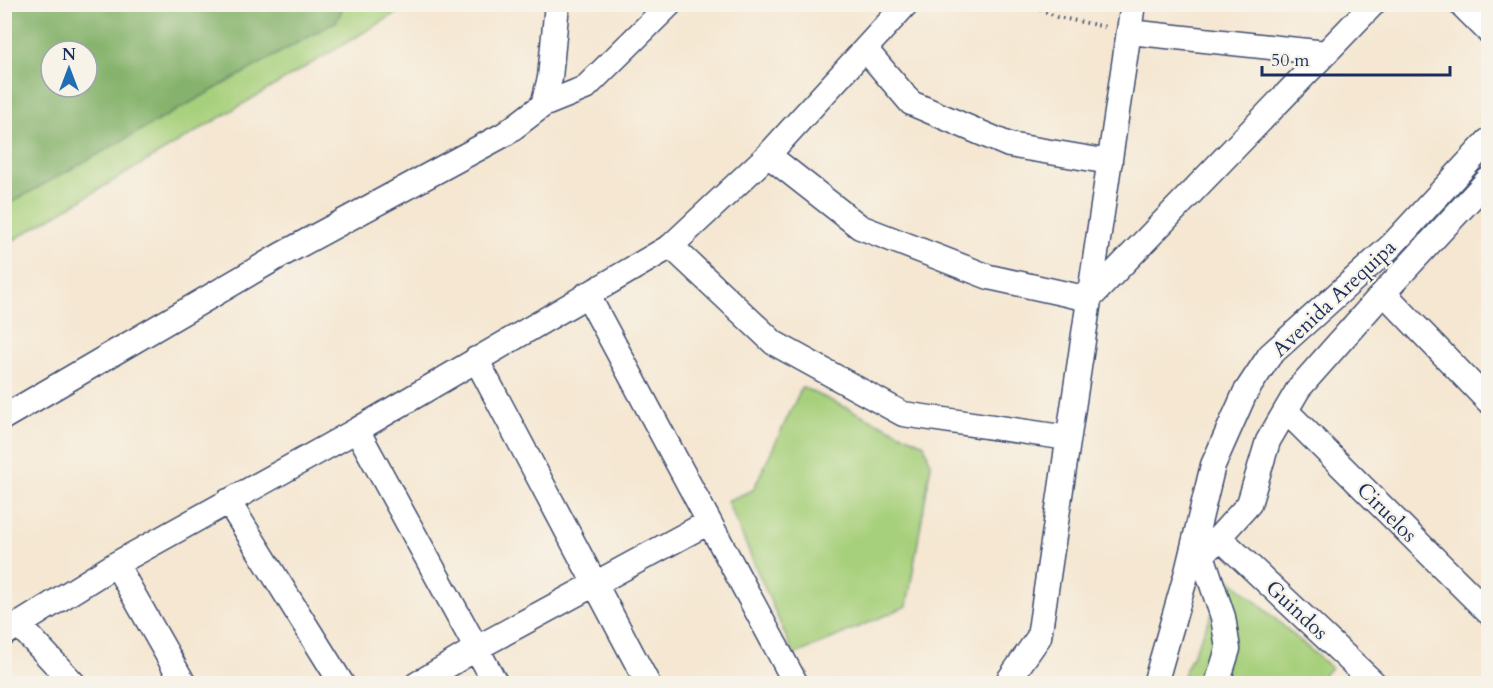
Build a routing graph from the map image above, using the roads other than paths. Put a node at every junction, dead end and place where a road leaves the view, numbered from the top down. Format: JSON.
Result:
{"nodes":[{"id":1,"x":557,"y":4,"type":"edge"},
{"id":2,"x":670,"y":4,"type":"edge"},
{"id":3,"x":906,"y":4,"type":"edge"},
{"id":4,"x":1133,"y":4,"type":"edge"},
{"id":5,"x":1373,"y":4,"type":"edge"},
{"id":6,"x":1461,"y":4,"type":"edge"},
{"id":7,"x":1488,"y":31,"type":"edge"},
{"id":8,"x":1129,"y":32,"type":"junction"},
{"id":9,"x":866,"y":49,"type":"junction"},
{"id":10,"x":1326,"y":53,"type":"junction"},
{"id":11,"x":543,"y":105,"type":"junction"},
{"id":12,"x":1488,"y":141,"type":"edge"},
{"id":13,"x":768,"y":155,"type":"junction"},
{"id":14,"x":1110,"y":162,"type":"junction"},
{"id":15,"x":1484,"y":193,"type":"edge"},
{"id":16,"x":671,"y":246,"type":"junction"},
{"id":17,"x":1384,"y":293,"type":"junction"},
{"id":18,"x":587,"y":294,"type":"junction"},
{"id":19,"x":1089,"y":299,"type":"junction"},
{"id":20,"x":476,"y":360,"type":"junction"},
{"id":21,"x":1488,"y":401,"type":"edge"},
{"id":22,"x":1286,"y":411,"type":"junction"},
{"id":23,"x":4,"y":417,"type":"edge"},
{"id":24,"x":357,"y":430,"type":"junction"},
{"id":25,"x":1068,"y":438,"type":"junction"},
{"id":26,"x":228,"y":501,"type":"junction"},
{"id":27,"x":709,"y":522,"type":"junction"},
{"id":28,"x":1219,"y":537,"type":"junction"},
{"id":29,"x":1195,"y":563,"type":"junction"},
{"id":30,"x":116,"y":564,"type":"junction"},
{"id":31,"x":595,"y":584,"type":"junction"},
{"id":32,"x":1488,"y":612,"type":"edge"},
{"id":33,"x":11,"y":629,"type":"edge"},
{"id":34,"x":477,"y":648,"type":"junction"},
{"id":35,"x":74,"y":684,"type":"edge"},
{"id":36,"x":184,"y":684,"type":"edge"},
{"id":37,"x":342,"y":684,"type":"edge"},
{"id":38,"x":417,"y":684,"type":"edge"},
{"id":39,"x":496,"y":684,"type":"edge"},
{"id":40,"x":648,"y":684,"type":"edge"},
{"id":41,"x":796,"y":684,"type":"edge"},
{"id":42,"x":1006,"y":684,"type":"edge"},
{"id":43,"x":1155,"y":684,"type":"edge"},
{"id":44,"x":1217,"y":684,"type":"edge"},
{"id":45,"x":1375,"y":684,"type":"edge"}],
"edges":[{"from":1,"to":11,"type":"street"},
{"from":2,"to":11,"type":"street"},
{"from":3,"to":9,"type":"street"},
{"from":4,"to":8,"type":"street"},
{"from":5,"to":10,"type":"street"},
{"from":6,"to":7,"type":"street"},
{"from":8,"to":10,"type":"street"},
{"from":8,"to":14,"type":"street"},
{"from":9,"to":13,"type":"street"},
{"from":9,"to":14,"type":"street"},
{"from":10,"to":19,"type":"street"},
{"from":11,"to":23,"type":"street"},
{"from":12,"to":29,"type":"street","name":"Avenida Arequipa"},
{"from":13,"to":16,"type":"street"},
{"from":13,"to":19,"type":"street"},
{"from":14,"to":19,"type":"street"},
{"from":15,"to":17,"type":"street"},
{"from":16,"to":18,"type":"street"},
{"from":16,"to":25,"type":"street"},
{"from":17,"to":21,"type":"street"},
{"from":17,"to":22,"type":"street"},
{"from":18,"to":20,"type":"street"},
{"from":18,"to":27,"type":"street"},
{"from":19,"to":25,"type":"street"},
{"from":20,"to":24,"type":"street"},
{"from":20,"to":31,"type":"street"},
{"from":22,"to":28,"type":"street"},
{"from":22,"to":32,"type":"street","name":"Ciruelos"},
{"from":24,"to":26,"type":"street"},
{"from":24,"to":34,"type":"street"},
{"from":25,"to":42,"type":"street"},
{"from":26,"to":30,"type":"street"},
{"from":26,"to":37,"type":"street"},
{"from":27,"to":31,"type":"street"},
{"from":27,"to":41,"type":"street"},
{"from":28,"to":29,"type":"street"},
{"from":28,"to":45,"type":"street","name":"Guindos"},
{"from":29,"to":43,"type":"street","name":"Avenida Arequipa"},
{"from":29,"to":44,"type":"street"},
{"from":30,"to":33,"type":"street"},
{"from":30,"to":36,"type":"street"},
{"from":31,"to":34,"type":"street"},
{"from":31,"to":40,"type":"street"},
{"from":33,"to":35,"type":"street"},
{"from":34,"to":38,"type":"street"},
{"from":34,"to":39,"type":"street"}]}
